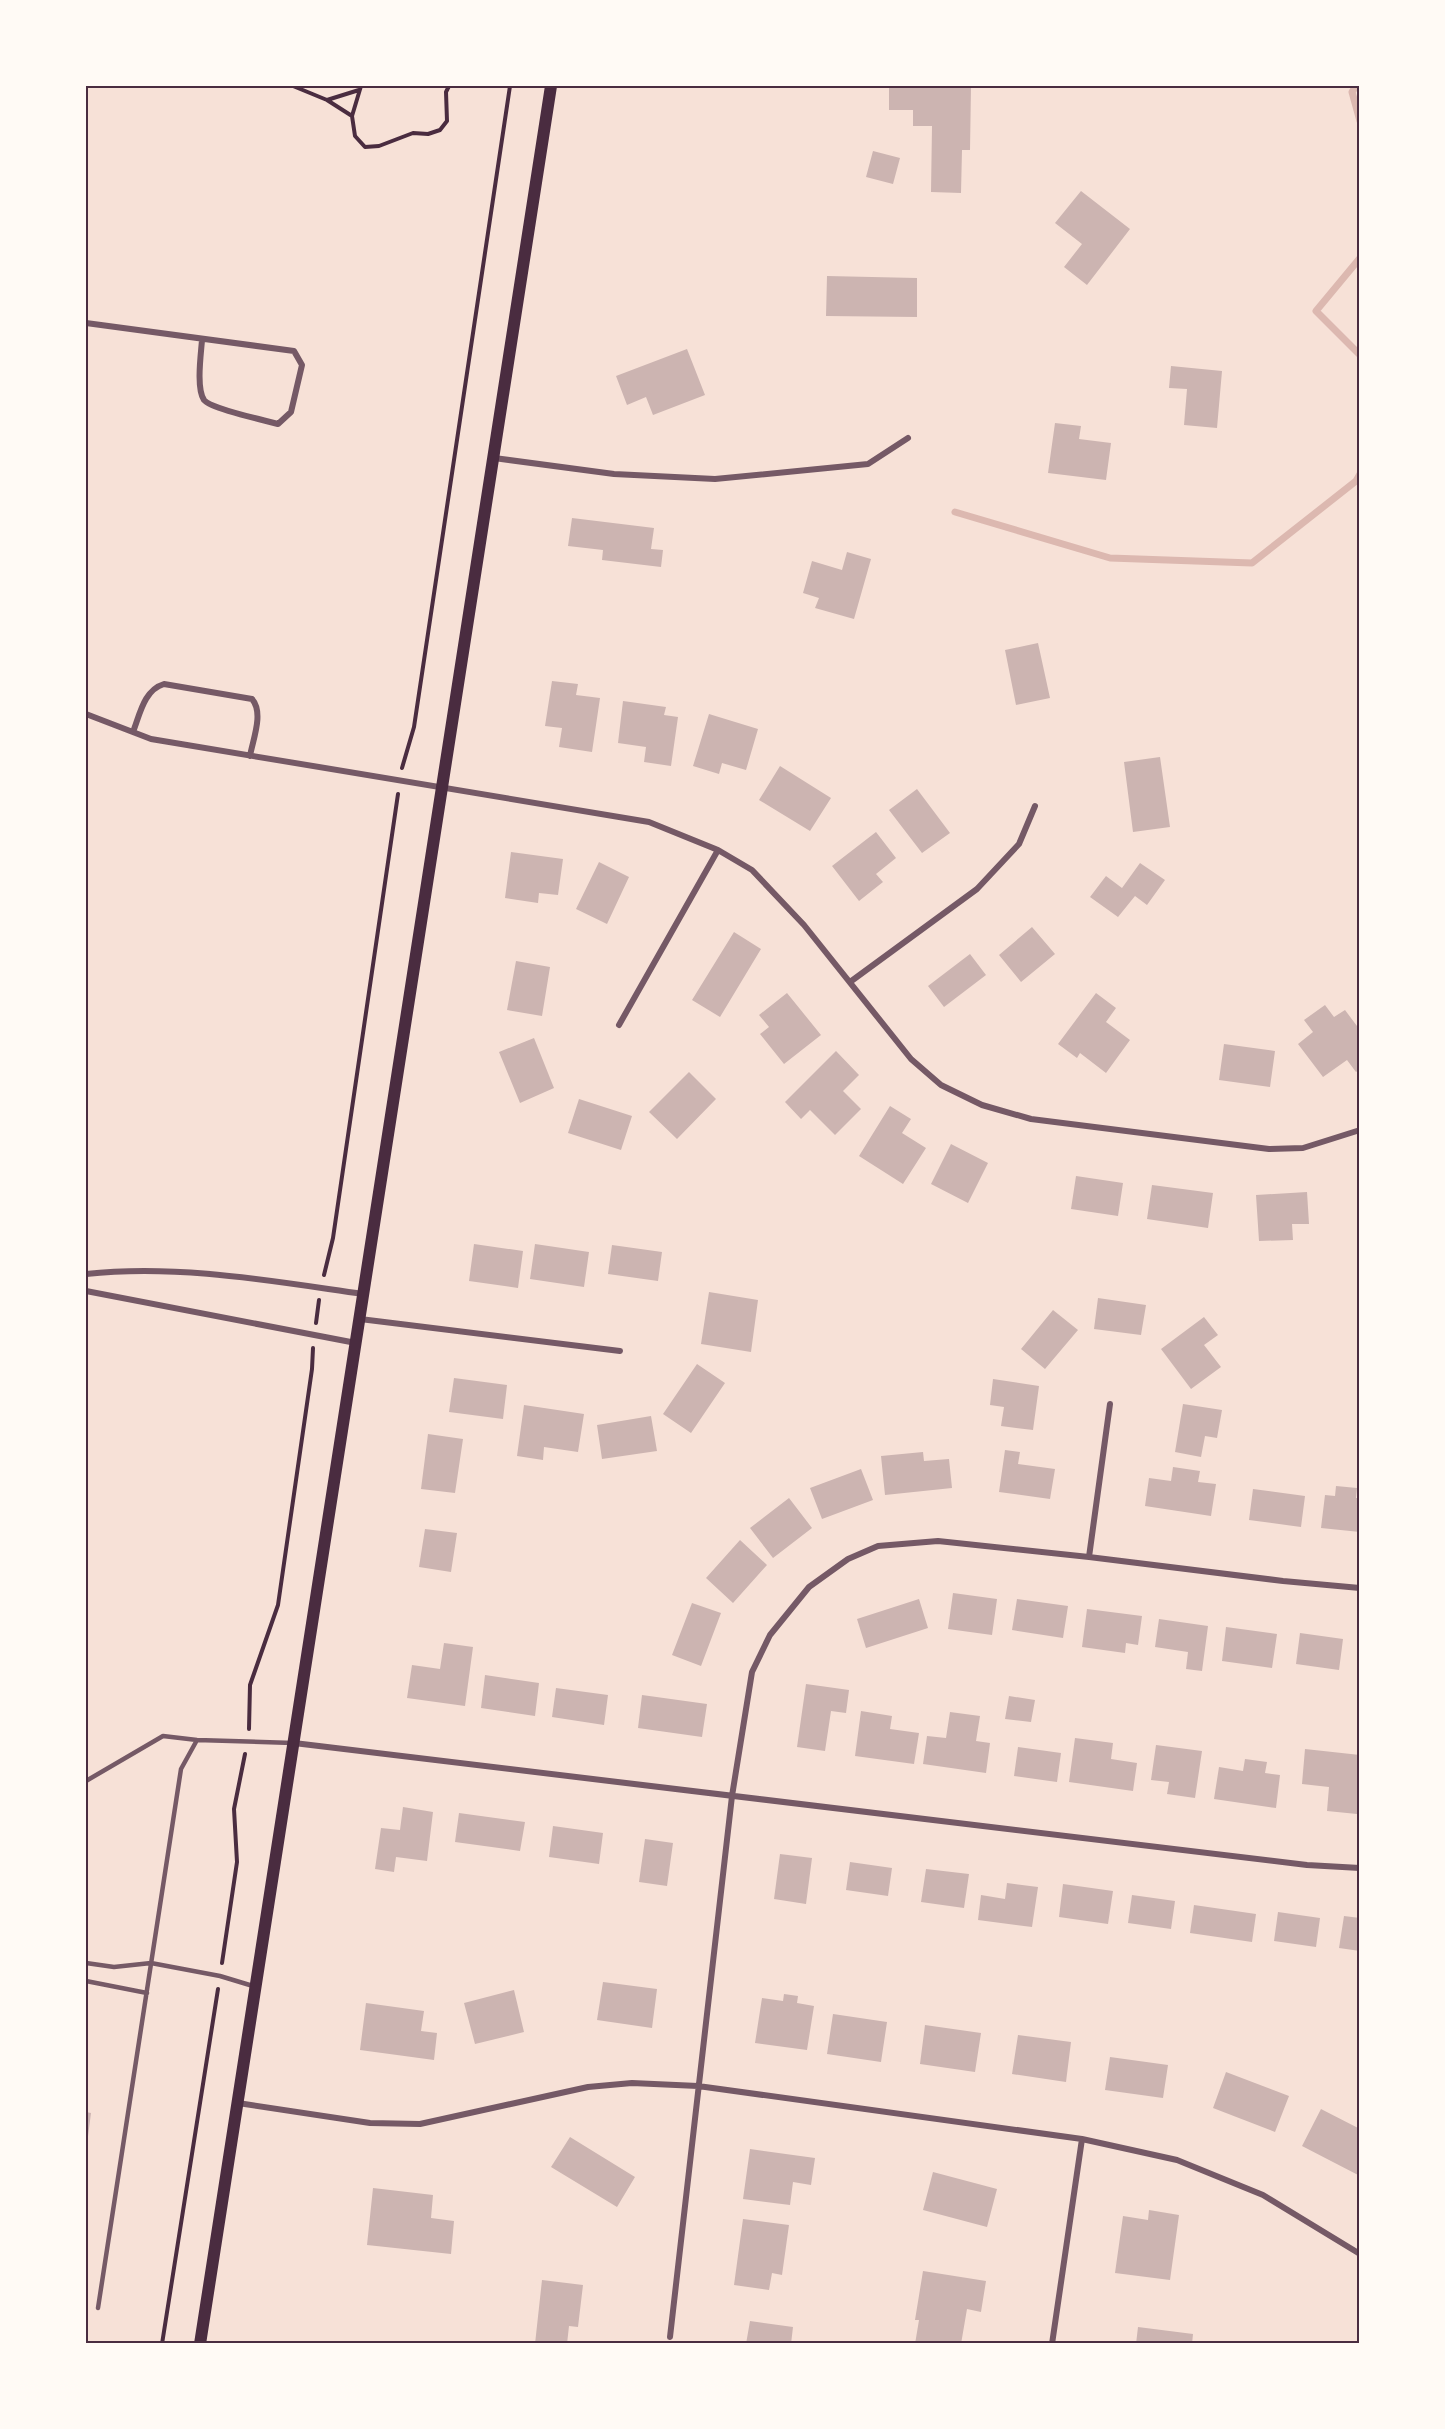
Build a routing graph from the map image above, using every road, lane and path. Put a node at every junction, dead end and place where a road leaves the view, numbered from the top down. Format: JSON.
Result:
{"nodes":[{"id":1,"x":293,"y":86,"type":"edge"},
{"id":2,"x":449,"y":86,"type":"edge"},
{"id":3,"x":510,"y":86,"type":"edge"},
{"id":4,"x":551,"y":86,"type":"edge"},
{"id":5,"x":360,"y":87,"type":"edge"},
{"id":6,"x":327,"y":100,"type":"junction"},
{"id":7,"x":352,"y":116,"type":"junction"},
{"id":8,"x":86,"y":323,"type":"edge"},
{"id":9,"x":202,"y":340,"type":"junction"},
{"id":10,"x":908,"y":438,"type":"dead end"},
{"id":11,"x":494,"y":458,"type":"junction"},
{"id":12,"x":86,"y":714,"type":"edge"},
{"id":13,"x":133,"y":732,"type":"junction"},
{"id":14,"x":250,"y":756,"type":"junction"},
{"id":15,"x":400,"y":781,"type":"junction"},
{"id":16,"x":443,"y":788,"type":"junction"},
{"id":17,"x":1035,"y":806,"type":"dead end"},
{"id":18,"x":718,"y":850,"type":"junction"},
{"id":19,"x":850,"y":982,"type":"junction"},
{"id":20,"x":619,"y":1025,"type":"dead end"},
{"id":21,"x":1359,"y":1130,"type":"edge"},
{"id":22,"x":86,"y":1275,"type":"edge"},
{"id":23,"x":321,"y":1288,"type":"junction"},
{"id":24,"x":86,"y":1291,"type":"edge"},
{"id":25,"x":364,"y":1294,"type":"junction"},
{"id":26,"x":360,"y":1319,"type":"junction"},
{"id":27,"x":314,"y":1335,"type":"junction"},
{"id":28,"x":356,"y":1343,"type":"junction"},
{"id":29,"x":620,"y":1351,"type":"dead end"},
{"id":30,"x":1110,"y":1404,"type":"dead end"},
{"id":31,"x":1089,"y":1557,"type":"junction"},
{"id":32,"x":1359,"y":1588,"type":"edge"},
{"id":33,"x":197,"y":1740,"type":"junction"},
{"id":34,"x":248,"y":1741,"type":"junction"},
{"id":35,"x":293,"y":1743,"type":"junction"},
{"id":36,"x":86,"y":1781,"type":"edge"},
{"id":37,"x":732,"y":1796,"type":"junction"},
{"id":38,"x":1359,"y":1868,"type":"edge"},
{"id":39,"x":86,"y":1963,"type":"edge"},
{"id":40,"x":152,"y":1963,"type":"junction"},
{"id":41,"x":220,"y":1976,"type":"junction"},
{"id":42,"x":86,"y":1982,"type":"edge"},
{"id":43,"x":255,"y":1987,"type":"junction"},
{"id":44,"x":147,"y":1993,"type":"junction"},
{"id":45,"x":698,"y":2086,"type":"junction"},
{"id":46,"x":238,"y":2103,"type":"junction"},
{"id":47,"x":1082,"y":2139,"type":"junction"},
{"id":48,"x":1359,"y":2254,"type":"edge"},
{"id":49,"x":98,"y":2308,"type":"dead end"},
{"id":50,"x":670,"y":2337,"type":"dead end"},
{"id":51,"x":162,"y":2343,"type":"edge"},
{"id":52,"x":200,"y":2343,"type":"edge"},
{"id":53,"x":1052,"y":2343,"type":"edge"}],
"edges":[{"from":1,"to":6,"type":"path"},
{"from":2,"to":7,"type":"path"},
{"from":3,"to":15,"type":"path"},
{"from":4,"to":11,"type":"main road"},
{"from":5,"to":6,"type":"path"},
{"from":5,"to":7,"type":"path"},
{"from":6,"to":7,"type":"path"},
{"from":8,"to":9,"type":"street"},
{"from":9,"to":9,"type":"street"},
{"from":10,"to":11,"type":"street"},
{"from":11,"to":16,"type":"main road"},
{"from":12,"to":13,"type":"street"},
{"from":13,"to":14,"type":"street"},
{"from":13,"to":14,"type":"street"},
{"from":14,"to":15,"type":"street"},
{"from":15,"to":16,"type":"street"},
{"from":15,"to":23,"type":"path"},
{"from":16,"to":18,"type":"street"},
{"from":16,"to":25,"type":"main road"},
{"from":17,"to":19,"type":"street"},
{"from":18,"to":19,"type":"street"},
{"from":18,"to":20,"type":"street"},
{"from":19,"to":21,"type":"street"},
{"from":22,"to":23,"type":"street"},
{"from":23,"to":25,"type":"street"},
{"from":23,"to":27,"type":"path"},
{"from":24,"to":27,"type":"street"},
{"from":25,"to":26,"type":"main road"},
{"from":26,"to":28,"type":"main road"},
{"from":26,"to":29,"type":"street"},
{"from":27,"to":28,"type":"street"},
{"from":27,"to":34,"type":"path"},
{"from":28,"to":35,"type":"main road"},
{"from":30,"to":31,"type":"street"},
{"from":31,"to":32,"type":"street"},
{"from":31,"to":37,"type":"street"},
{"from":33,"to":34,"type":"lane"},
{"from":33,"to":36,"type":"lane"},
{"from":33,"to":40,"type":"lane"},
{"from":34,"to":35,"type":"lane"},
{"from":34,"to":41,"type":"path"},
{"from":35,"to":37,"type":"street"},
{"from":35,"to":43,"type":"main road"},
{"from":37,"to":38,"type":"street"},
{"from":37,"to":45,"type":"street"},
{"from":39,"to":40,"type":"lane"},
{"from":40,"to":41,"type":"lane"},
{"from":40,"to":44,"type":"lane"},
{"from":41,"to":43,"type":"lane"},
{"from":41,"to":51,"type":"path"},
{"from":42,"to":44,"type":"lane"},
{"from":43,"to":46,"type":"main road"},
{"from":44,"to":49,"type":"lane"},
{"from":45,"to":46,"type":"street"},
{"from":45,"to":47,"type":"street"},
{"from":45,"to":50,"type":"street"},
{"from":46,"to":52,"type":"main road"},
{"from":47,"to":48,"type":"street"},
{"from":47,"to":53,"type":"street"}]}
